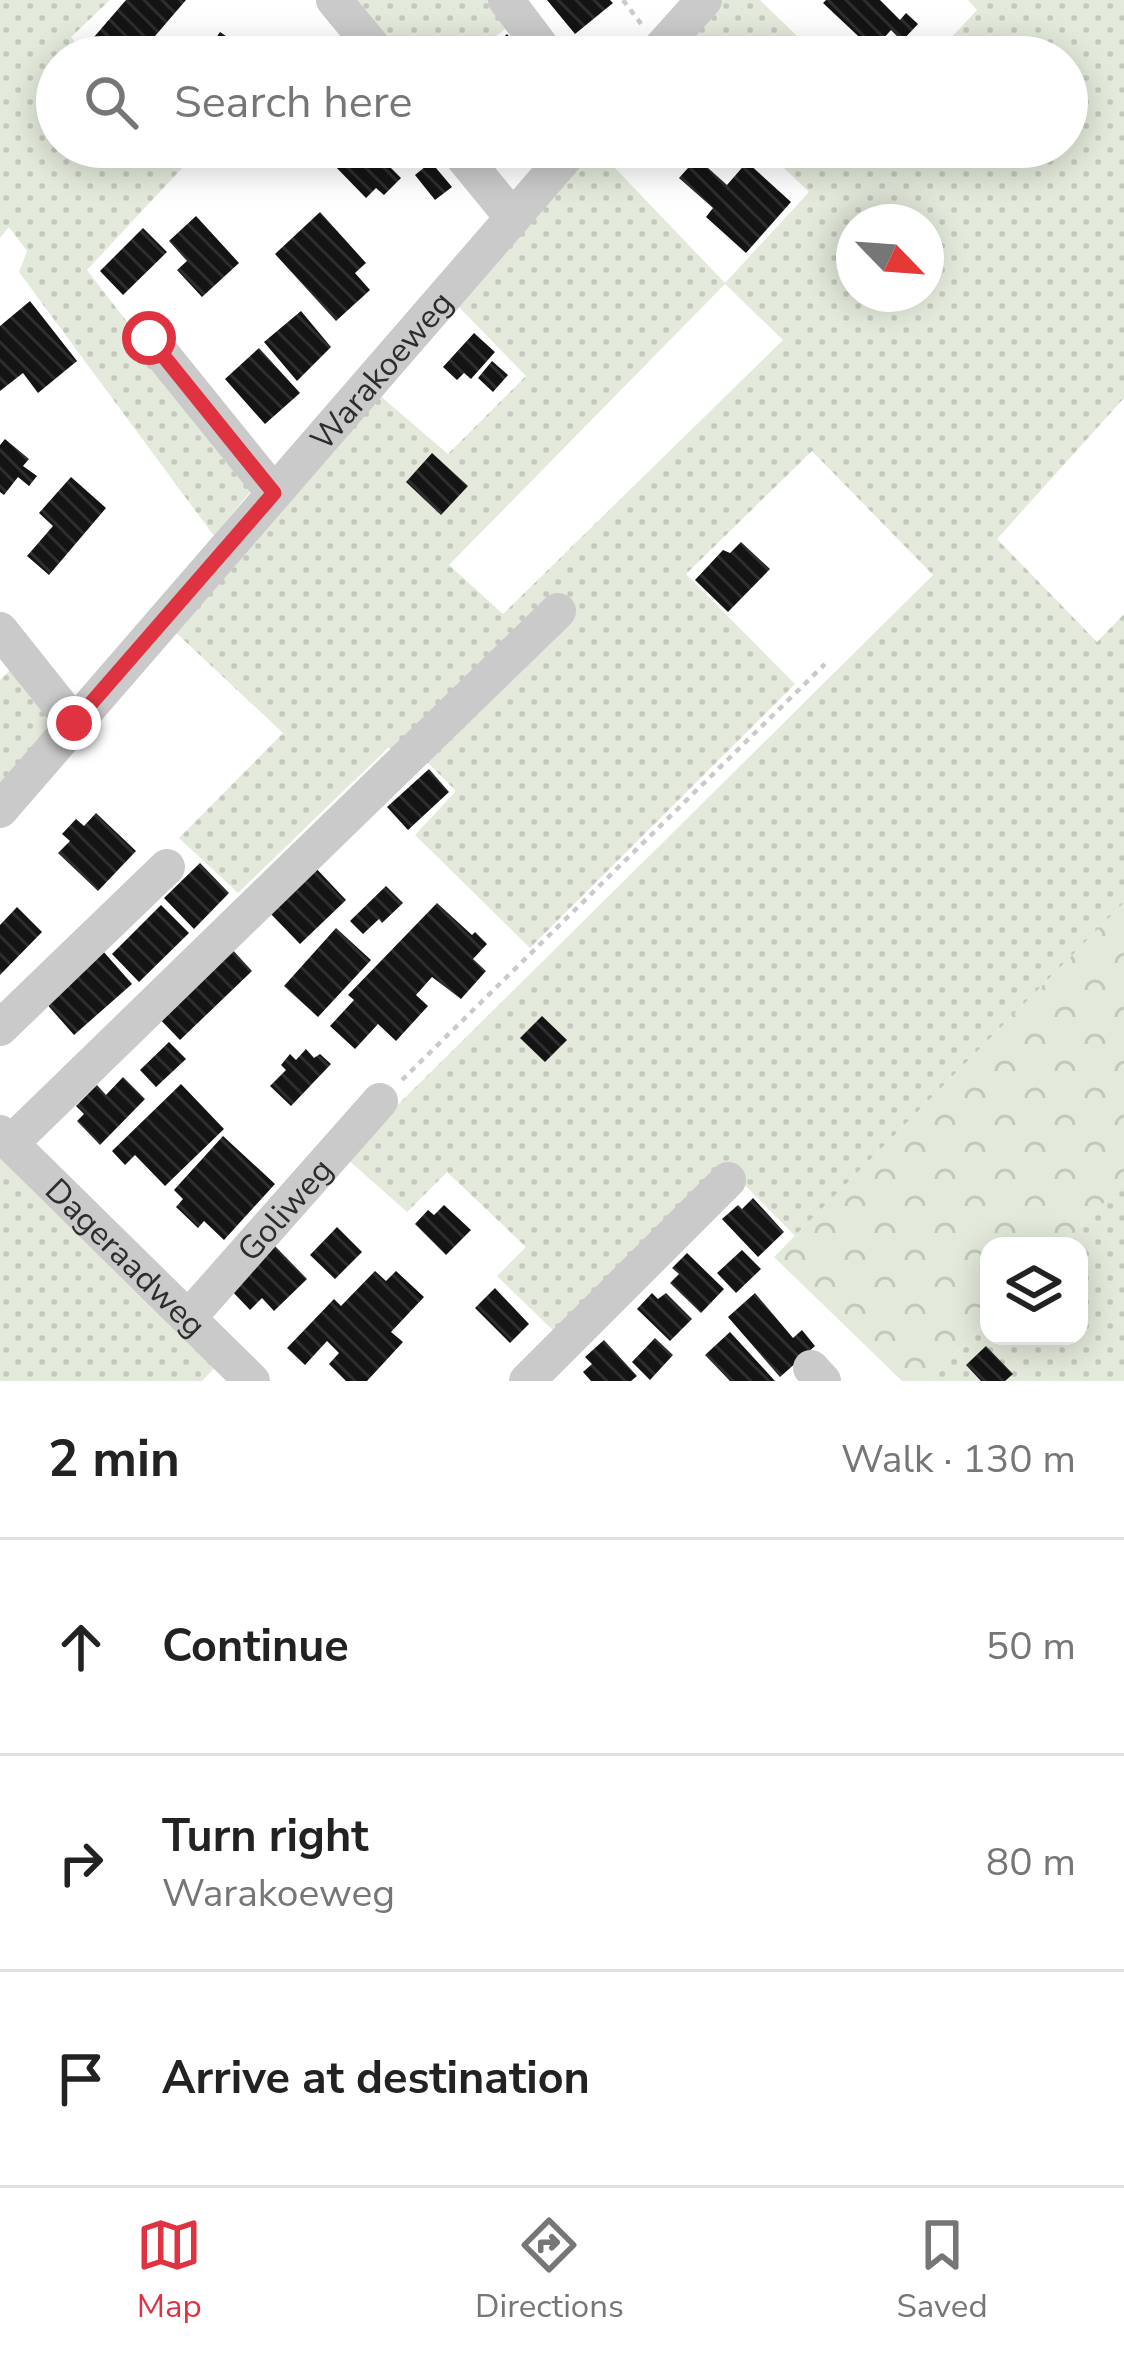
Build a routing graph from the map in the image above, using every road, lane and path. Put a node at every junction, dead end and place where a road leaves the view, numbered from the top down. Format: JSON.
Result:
{"nodes":[{"id":1,"x":334,"y":0,"type":"edge"},
{"id":2,"x":506,"y":0,"type":"edge"},
{"id":3,"x":704,"y":0,"type":"edge"},
{"id":4,"x":364,"y":36,"type":"edge"},
{"id":5,"x":533,"y":36,"type":"edge"},
{"id":6,"x":672,"y":36,"type":"edge"},
{"id":7,"x":472,"y":168,"type":"edge"},
{"id":8,"x":556,"y":168,"type":"edge"},
{"id":9,"x":513,"y":218,"type":"junction"},
{"id":10,"x":149,"y":338,"type":"dead end"},
{"id":11,"x":274,"y":493,"type":"junction"},
{"id":12,"x":558,"y":611,"type":"dead end"},
{"id":13,"x":0,"y":630,"type":"edge"},
{"id":14,"x":825,"y":664,"type":"dead end"},
{"id":15,"x":74,"y":723,"type":"junction"},
{"id":16,"x":0,"y":810,"type":"edge"},
{"id":17,"x":167,"y":867,"type":"dead end"},
{"id":18,"x":0,"y":1028,"type":"edge"},
{"id":19,"x":380,"y":1101,"type":"joint"},
{"id":20,"x":5,"y":1138,"type":"edge"},
{"id":21,"x":728,"y":1180,"type":"dead end"},
{"id":22,"x":189,"y":1317,"type":"junction"},
{"id":23,"x":236,"y":1375,"type":"edge"},
{"id":24,"x":527,"y":1381,"type":"edge"}],
"edges":[{"from":1,"to":4,"type":"street"},
{"from":2,"to":5,"type":"street"},
{"from":3,"to":6,"type":"street"},
{"from":7,"to":9,"type":"street"},
{"from":8,"to":9,"type":"street","name":"Warakoeweg"},
{"from":9,"to":11,"type":"street","name":"Warakoeweg"},
{"from":10,"to":11,"type":"street"},
{"from":11,"to":15,"type":"street","name":"Warakoeweg"},
{"from":12,"to":20,"type":"street"},
{"from":13,"to":15,"type":"street"},
{"from":14,"to":19,"type":"path"},
{"from":15,"to":16,"type":"street","name":"Warakoeweg"},
{"from":17,"to":18,"type":"street"},
{"from":19,"to":22,"type":"street","name":"Goliweg"},
{"from":20,"to":22,"type":"street","name":"Dageraadweg"},
{"from":21,"to":24,"type":"street"},
{"from":22,"to":23,"type":"street","name":"Dageraadweg"}]}
